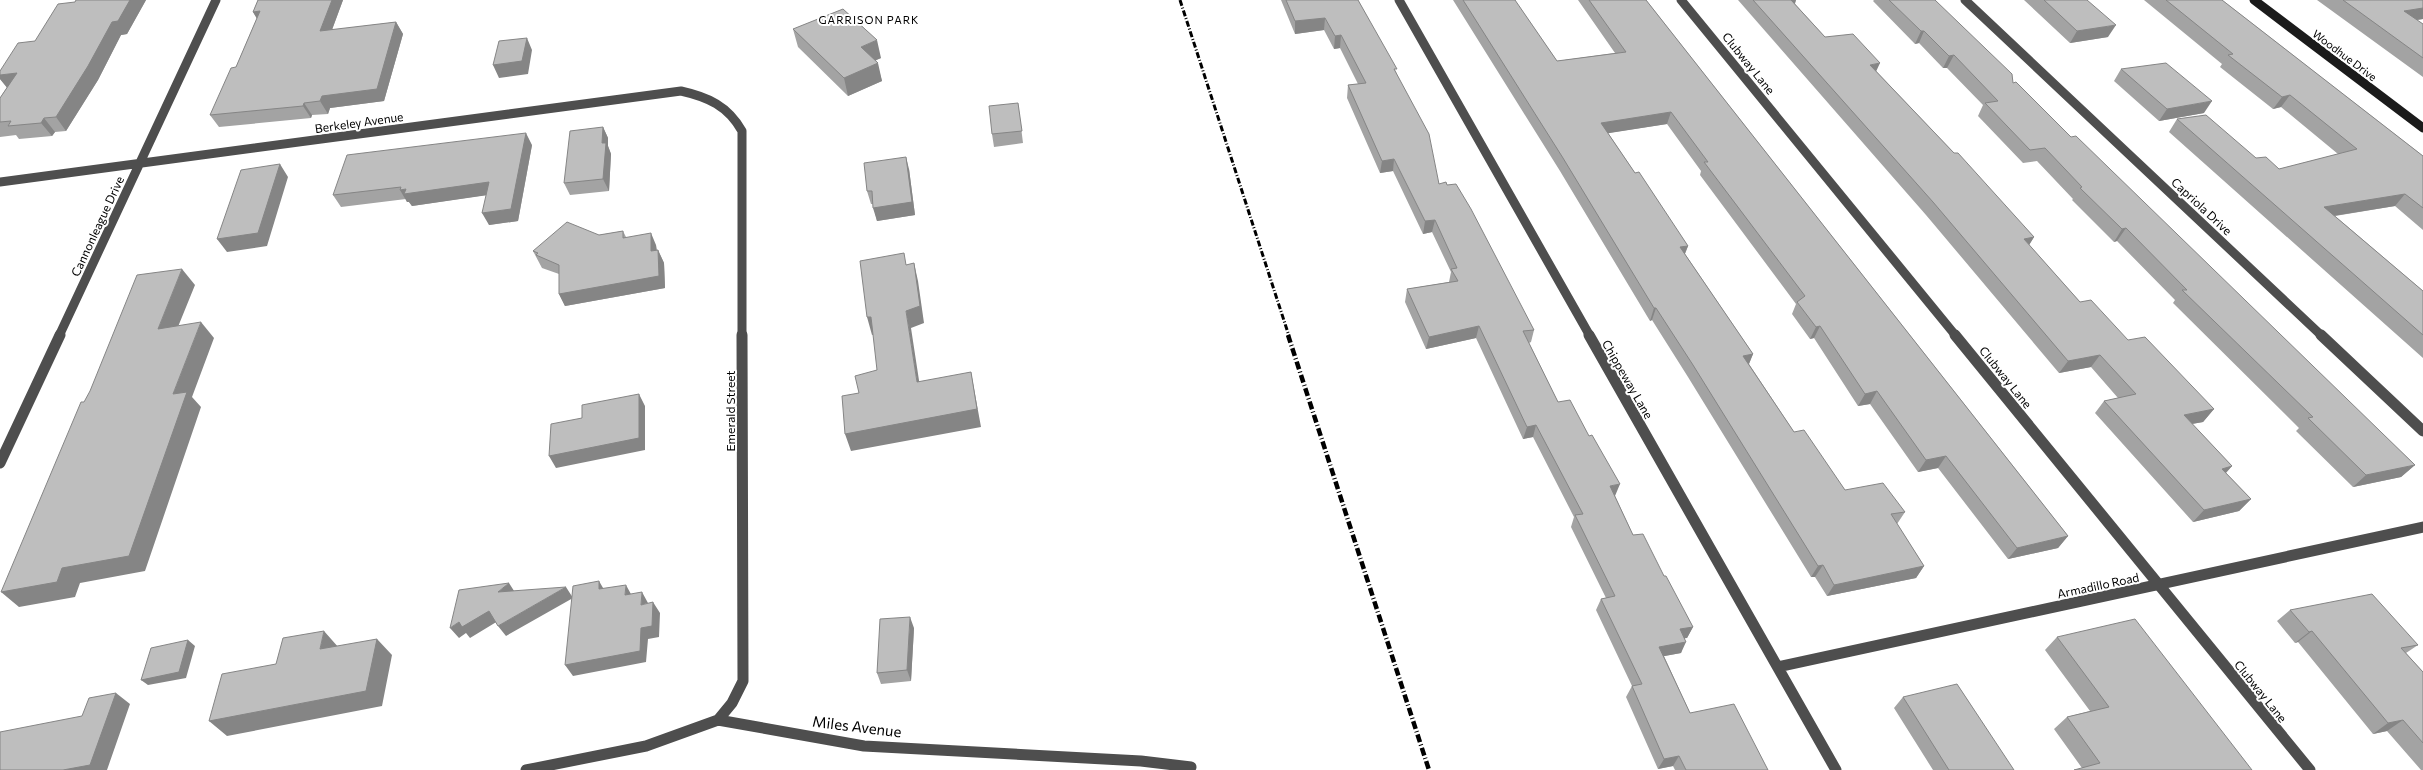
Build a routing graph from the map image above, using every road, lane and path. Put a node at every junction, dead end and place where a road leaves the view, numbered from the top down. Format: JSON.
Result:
{"nodes":[{"id":1,"x":216,"y":0,"type":"edge"},
{"id":2,"x":1399,"y":0,"type":"edge"},
{"id":3,"x":1682,"y":0,"type":"edge"},
{"id":4,"x":1965,"y":0,"type":"edge"},
{"id":5,"x":2254,"y":0,"type":"edge"},
{"id":6,"x":720,"y":103,"type":"joint"},
{"id":7,"x":2423,"y":128,"type":"edge"},
{"id":8,"x":140,"y":164,"type":"junction"},
{"id":9,"x":0,"y":182,"type":"edge"},
{"id":10,"x":2423,"y":431,"type":"edge"},
{"id":11,"x":0,"y":463,"type":"edge"},
{"id":12,"x":2423,"y":528,"type":"edge"},
{"id":13,"x":2159,"y":586,"type":"junction"},
{"id":14,"x":1778,"y":667,"type":"junction"},
{"id":15,"x":718,"y":720,"type":"junction"},
{"id":16,"x":1191,"y":767,"type":"dead end"},
{"id":17,"x":526,"y":770,"type":"edge"},
{"id":18,"x":1836,"y":770,"type":"edge"},
{"id":19,"x":2310,"y":770,"type":"edge"}],
"edges":[{"from":1,"to":8,"type":"street","name":"Cannonleague Drive"},
{"from":2,"to":14,"type":"street","name":"Chippeway Lane"},
{"from":3,"to":13,"type":"street","name":"Clubway Lane"},
{"from":4,"to":10,"type":"street","name":"Capriola Drive"},
{"from":5,"to":7,"type":"street","name":"Woodhue Drive"},
{"from":6,"to":8,"type":"street","name":"Berkeley Avenue"},
{"from":6,"to":15,"type":"street","name":"Emerald Street"},
{"from":8,"to":9,"type":"street","name":"Berkeley Avenue"},
{"from":8,"to":11,"type":"street","name":"Cannonleague Drive"},
{"from":12,"to":13,"type":"street","name":"Armadillo Road"},
{"from":13,"to":14,"type":"street","name":"Armadillo Road"},
{"from":13,"to":19,"type":"street","name":"Clubway Lane"},
{"from":14,"to":18,"type":"street","name":"Chippeway Lane"},
{"from":15,"to":16,"type":"street","name":"Miles Avenue"},
{"from":15,"to":17,"type":"street","name":"Miles Avenue"}]}
